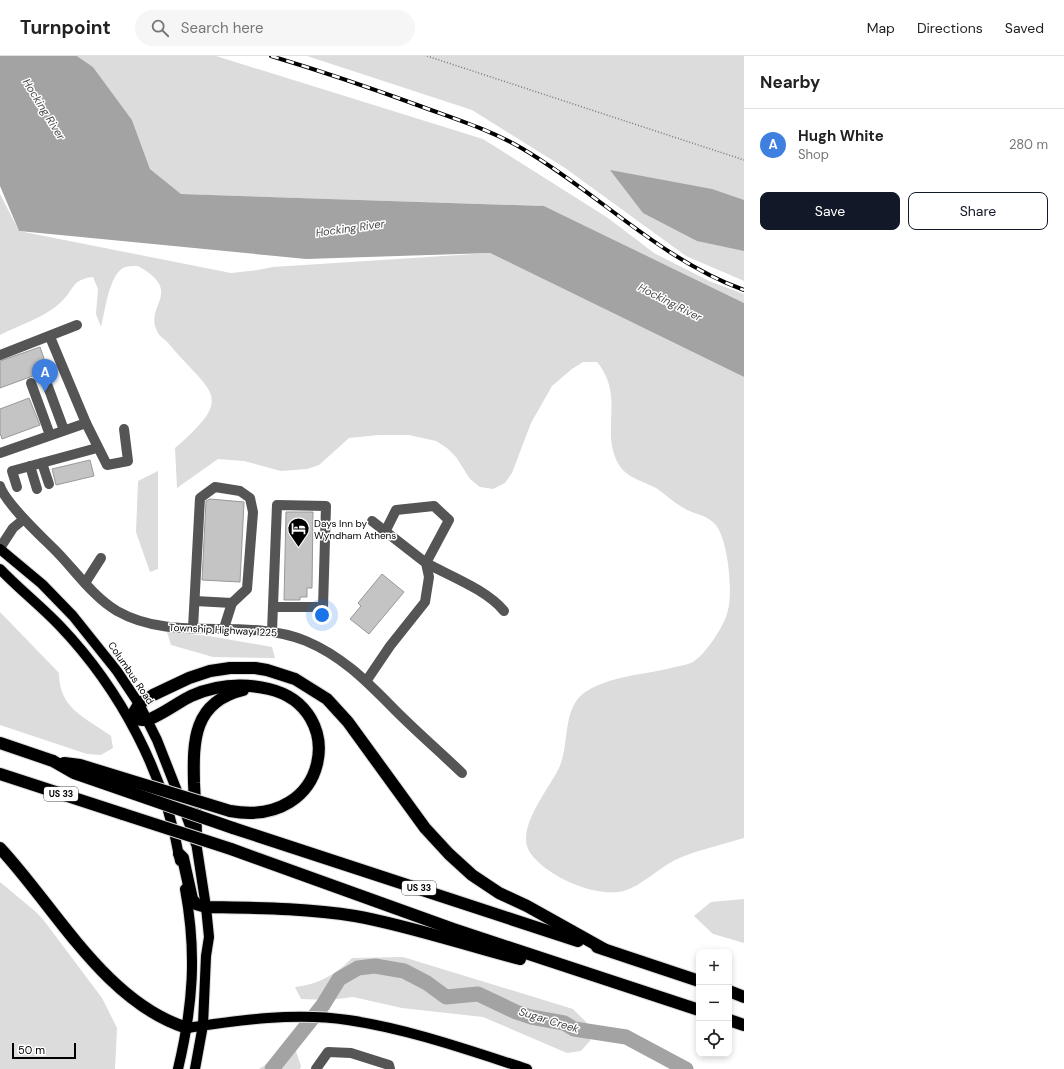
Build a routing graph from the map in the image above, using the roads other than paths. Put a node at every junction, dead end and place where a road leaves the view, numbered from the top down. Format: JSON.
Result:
{"nodes":[{"id":1,"x":77,"y":325,"type":"dead end"},
{"id":2,"x":50,"y":337,"type":"junction"},
{"id":3,"x":0,"y":355,"type":"edge"},
{"id":4,"x":44,"y":376,"type":"dead end"},
{"id":5,"x":31,"y":383,"type":"dead end"},
{"id":6,"x":86,"y":423,"type":"junction"},
{"id":7,"x":124,"y":428,"type":"dead end"},
{"id":8,"x":64,"y":430,"type":"junction"},
{"id":9,"x":50,"y":436,"type":"junction"},
{"id":10,"x":97,"y":448,"type":"junction"},
{"id":11,"x":0,"y":453,"type":"edge"},
{"id":12,"x":42,"y":462,"type":"junction"},
{"id":13,"x":30,"y":466,"type":"junction"},
{"id":14,"x":50,"y":484,"type":"dead end"},
{"id":15,"x":17,"y":487,"type":"dead end"},
{"id":16,"x":0,"y":489,"type":"edge"},
{"id":17,"x":37,"y":489,"type":"dead end"},
{"id":18,"x":24,"y":519,"type":"junction"},
{"id":19,"x":372,"y":521,"type":"dead end"},
{"id":20,"x":385,"y":532,"type":"junction"},
{"id":21,"x":0,"y":548,"type":"edge"},
{"id":22,"x":101,"y":558,"type":"dead end"},
{"id":23,"x":426,"y":564,"type":"junction"},
{"id":24,"x":0,"y":569,"type":"edge"},
{"id":25,"x":85,"y":583,"type":"junction"},
{"id":26,"x":195,"y":601,"type":"junction"},
{"id":27,"x":232,"y":603,"type":"junction"},
{"id":28,"x":274,"y":607,"type":"junction"},
{"id":29,"x":504,"y":611,"type":"dead end"},
{"id":30,"x":193,"y":628,"type":"junction"},
{"id":31,"x":224,"y":628,"type":"junction"},
{"id":32,"x":272,"y":631,"type":"junction"},
{"id":33,"x":367,"y":680,"type":"junction"},
{"id":34,"x":258,"y":687,"type":"junction"},
{"id":35,"x":140,"y":704,"type":"junction"},
{"id":36,"x":130,"y":719,"type":"junction"},
{"id":37,"x":147,"y":720,"type":"junction"},
{"id":38,"x":0,"y":743,"type":"edge"},
{"id":39,"x":53,"y":761,"type":"junction"},
{"id":40,"x":462,"y":773,"type":"dead end"},
{"id":41,"x":0,"y":774,"type":"edge"},
{"id":42,"x":196,"y":842,"type":"junction"},
{"id":43,"x":0,"y":848,"type":"edge"},
{"id":44,"x":179,"y":854,"type":"junction"},
{"id":45,"x":206,"y":907,"type":"junction"},
{"id":46,"x":604,"y":949,"type":"junction"},
{"id":47,"x":560,"y":965,"type":"junction"},
{"id":48,"x":696,"y":980,"type":"edge"},
{"id":49,"x":732,"y":992,"type":"edge"},
{"id":50,"x":744,"y":996,"type":"edge"},
{"id":51,"x":696,"y":1009,"type":"edge"},
{"id":52,"x":732,"y":1021,"type":"edge"},
{"id":53,"x":204,"y":1025,"type":"junction"},
{"id":54,"x":744,"y":1025,"type":"edge"},
{"id":55,"x":188,"y":1028,"type":"junction"},
{"id":56,"x":178,"y":1069,"type":"edge"},
{"id":57,"x":195,"y":1069,"type":"edge"},
{"id":58,"x":316,"y":1069,"type":"edge"},
{"id":59,"x":390,"y":1069,"type":"edge"},
{"id":60,"x":527,"y":1069,"type":"edge"}],
"edges":[{"from":1,"to":2,"type":"street"},
{"from":2,"to":3,"type":"street"},
{"from":2,"to":6,"type":"street"},
{"from":4,"to":8,"type":"street"},
{"from":5,"to":9,"type":"street"},
{"from":6,"to":8,"type":"street"},
{"from":6,"to":10,"type":"street"},
{"from":7,"to":10,"type":"street"},
{"from":8,"to":9,"type":"street"},
{"from":9,"to":11,"type":"street"},
{"from":10,"to":12,"type":"street"},
{"from":12,"to":13,"type":"street"},
{"from":12,"to":14,"type":"street"},
{"from":13,"to":15,"type":"street"},
{"from":13,"to":17,"type":"street"},
{"from":16,"to":18,"type":"street","name":"Township Highway 1225"},
{"from":18,"to":21,"type":"street"},
{"from":18,"to":25,"type":"street","name":"Township Highway 1225"},
{"from":19,"to":20,"type":"street"},
{"from":20,"to":23,"type":"street"},
{"from":20,"to":23,"type":"street"},
{"from":21,"to":35,"type":"main road","name":"Columbus Road"},
{"from":22,"to":25,"type":"street"},
{"from":23,"to":29,"type":"street"},
{"from":23,"to":33,"type":"street"},
{"from":24,"to":36,"type":"main road"},
{"from":25,"to":30,"type":"street","name":"Township Highway 1225"},
{"from":26,"to":27,"type":"street"},
{"from":26,"to":27,"type":"street"},
{"from":26,"to":30,"type":"street"},
{"from":27,"to":31,"type":"street"},
{"from":28,"to":28,"type":"street"},
{"from":28,"to":32,"type":"street"},
{"from":30,"to":31,"type":"street","name":"Township Highway 1225"},
{"from":31,"to":32,"type":"street","name":"Township Highway 1225"},
{"from":32,"to":33,"type":"street","name":"Township Highway 1225"},
{"from":33,"to":40,"type":"street","name":"Township Highway 1225"},
{"from":34,"to":37,"type":"highway"},
{"from":34,"to":39,"type":"highway","bridge":true},
{"from":34,"to":42,"type":"highway"},
{"from":35,"to":36,"type":"highway"},
{"from":35,"to":37,"type":"main road","name":"Columbus Road"},
{"from":35,"to":46,"type":"highway"},
{"from":36,"to":37,"type":"highway"},
{"from":36,"to":44,"type":"main road"},
{"from":37,"to":42,"type":"main road","name":"Columbus Road"},
{"from":38,"to":39,"type":"highway","number":"US 33"},
{"from":39,"to":46,"type":"highway","number":"US 33","bridge":true},
{"from":41,"to":47,"type":"highway","number":"US 33","bridge":true},
{"from":42,"to":45,"type":"main road","name":"Columbus Road"},
{"from":43,"to":55,"type":"highway"},
{"from":44,"to":45,"type":"highway"},
{"from":44,"to":55,"type":"main road"},
{"from":45,"to":47,"type":"highway"},
{"from":45,"to":53,"type":"main road","name":"Columbus Road"},
{"from":46,"to":48,"type":"highway","number":"US 33"},
{"from":47,"to":51,"type":"highway","number":"US 33"},
{"from":49,"to":50,"type":"highway"},
{"from":52,"to":54,"type":"highway"},
{"from":53,"to":55,"type":"main road"},
{"from":53,"to":57,"type":"main road","name":"Columbus Road"},
{"from":53,"to":60,"type":"main road"},
{"from":55,"to":56,"type":"main road"},
{"from":58,"to":59,"type":"street"}]}
